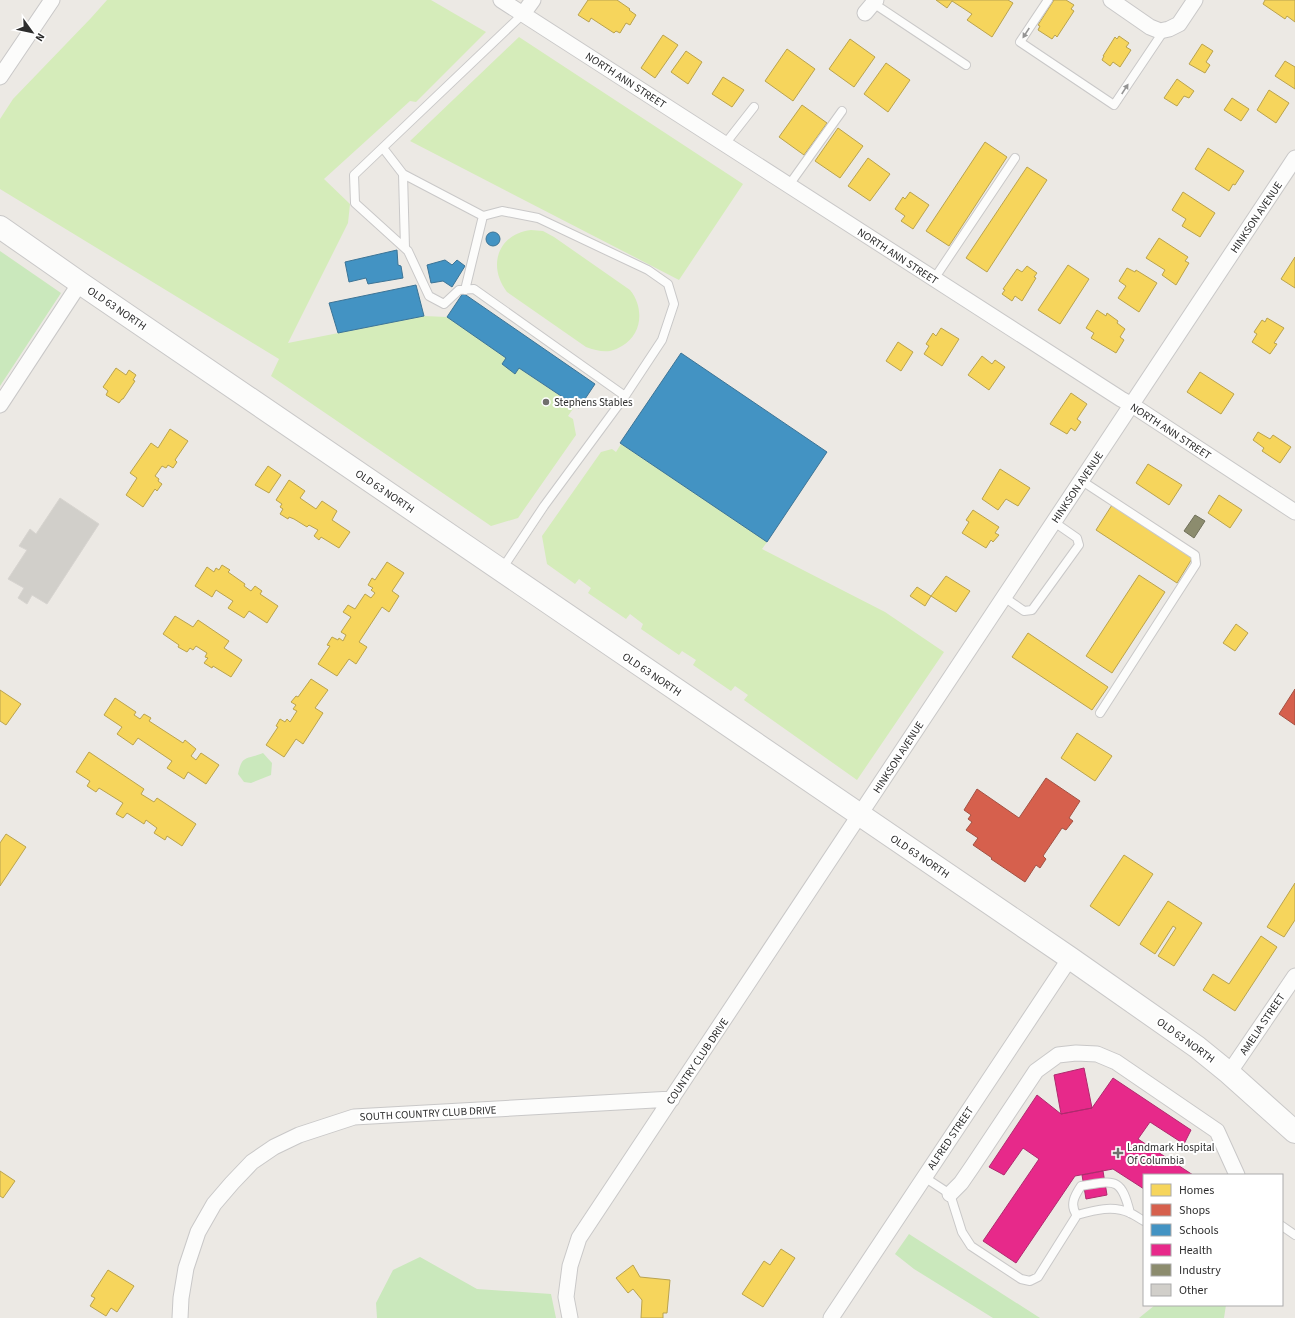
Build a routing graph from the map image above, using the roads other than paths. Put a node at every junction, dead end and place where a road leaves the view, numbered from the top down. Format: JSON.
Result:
{"nodes":[{"id":1,"x":52,"y":0,"type":"edge"},
{"id":2,"x":501,"y":0,"type":"edge"},
{"id":3,"x":533,"y":0,"type":"edge"},
{"id":4,"x":1048,"y":0,"type":"edge"},
{"id":5,"x":1112,"y":0,"type":"edge"},
{"id":6,"x":1195,"y":0,"type":"edge"},
{"id":7,"x":871,"y":5,"type":"edge"},
{"id":8,"x":523,"y":14,"type":"junction"},
{"id":9,"x":1165,"y":30,"type":"junction"},
{"id":10,"x":966,"y":65,"type":"dead end"},
{"id":11,"x":0,"y":77,"type":"edge"},
{"id":12,"x":754,"y":107,"type":"dead end"},
{"id":13,"x":842,"y":111,"type":"dead end"},
{"id":14,"x":725,"y":144,"type":"junction"},
{"id":15,"x":383,"y":148,"type":"junction"},
{"id":16,"x":1016,"y":158,"type":"dead end"},
{"id":17,"x":1295,"y":158,"type":"edge"},
{"id":18,"x":403,"y":174,"type":"junction"},
{"id":19,"x":789,"y":185,"type":"junction"},
{"id":20,"x":483,"y":216,"type":"junction"},
{"id":21,"x":0,"y":227,"type":"edge"},
{"id":22,"x":405,"y":248,"type":"junction"},
{"id":23,"x":934,"y":279,"type":"junction"},
{"id":24,"x":80,"y":283,"type":"junction"},
{"id":25,"x":465,"y":290,"type":"junction"},
{"id":26,"x":626,"y":396,"type":"junction"},
{"id":27,"x":0,"y":405,"type":"edge"},
{"id":28,"x":1132,"y":405,"type":"junction"},
{"id":29,"x":1082,"y":481,"type":"junction"},
{"id":30,"x":1295,"y":512,"type":"edge"},
{"id":31,"x":1054,"y":522,"type":"junction"},
{"id":32,"x":501,"y":570,"type":"junction"},
{"id":33,"x":1004,"y":597,"type":"junction"},
{"id":34,"x":1100,"y":713,"type":"dead end"},
{"id":35,"x":860,"y":816,"type":"junction"},
{"id":36,"x":1070,"y":958,"type":"junction"},
{"id":37,"x":1295,"y":976,"type":"edge"},
{"id":38,"x":1229,"y":1073,"type":"junction"},
{"id":39,"x":672,"y":1099,"type":"junction"},
{"id":40,"x":1295,"y":1132,"type":"edge"},
{"id":41,"x":1237,"y":1174,"type":"edge"},
{"id":42,"x":924,"y":1177,"type":"junction"},
{"id":43,"x":950,"y":1194,"type":"junction"},
{"id":44,"x":1130,"y":1213,"type":"junction"},
{"id":45,"x":1077,"y":1215,"type":"junction"},
{"id":46,"x":1143,"y":1220,"type":"edge"},
{"id":47,"x":1283,"y":1227,"type":"edge"},
{"id":48,"x":1295,"y":1235,"type":"edge"},
{"id":49,"x":180,"y":1318,"type":"edge"},
{"id":50,"x":570,"y":1318,"type":"edge"},
{"id":51,"x":831,"y":1318,"type":"edge"}],
"edges":[{"from":1,"to":11,"type":"street"},
{"from":2,"to":8,"type":"street","name":"NORTH ANN STREET"},
{"from":3,"to":8,"type":"street"},
{"from":4,"to":9,"type":"lane","one_way":true},
{"from":5,"to":9,"type":"street"},
{"from":6,"to":9,"type":"street"},
{"from":7,"to":10,"type":"lane"},
{"from":8,"to":14,"type":"street","name":"NORTH ANN STREET"},
{"from":8,"to":15,"type":"lane"},
{"from":12,"to":14,"type":"lane"},
{"from":13,"to":19,"type":"lane"},
{"from":14,"to":19,"type":"street","name":"NORTH ANN STREET"},
{"from":15,"to":18,"type":"lane"},
{"from":15,"to":22,"type":"lane"},
{"from":16,"to":23,"type":"lane"},
{"from":17,"to":28,"type":"street","name":"HINKSON AVENUE"},
{"from":18,"to":20,"type":"lane"},
{"from":18,"to":22,"type":"lane"},
{"from":19,"to":23,"type":"street","name":"NORTH ANN STREET"},
{"from":20,"to":25,"type":"lane"},
{"from":20,"to":26,"type":"lane"},
{"from":21,"to":24,"type":"main road","name":"OLD 63 NORTH"},
{"from":22,"to":25,"type":"lane"},
{"from":23,"to":28,"type":"street","name":"NORTH ANN STREET"},
{"from":24,"to":27,"type":"street"},
{"from":24,"to":32,"type":"main road","name":"OLD 63 NORTH"},
{"from":25,"to":26,"type":"lane"},
{"from":26,"to":32,"type":"lane"},
{"from":28,"to":29,"type":"street","name":"HINKSON AVENUE"},
{"from":28,"to":30,"type":"street","name":"NORTH ANN STREET"},
{"from":29,"to":31,"type":"street","name":"HINKSON AVENUE"},
{"from":29,"to":34,"type":"lane"},
{"from":31,"to":33,"type":"street","name":"HINKSON AVENUE"},
{"from":31,"to":33,"type":"lane"},
{"from":32,"to":35,"type":"main road","name":"OLD 63 NORTH"},
{"from":33,"to":35,"type":"street","name":"HINKSON AVENUE"},
{"from":35,"to":36,"type":"main road","name":"OLD 63 NORTH"},
{"from":35,"to":39,"type":"street","name":"COUNTRY CLUB DRIVE"},
{"from":36,"to":38,"type":"main road","name":"OLD 63 NORTH"},
{"from":36,"to":42,"type":"street","name":"ALFRED STREET"},
{"from":37,"to":38,"type":"street","name":"AMELIA STREET"},
{"from":38,"to":40,"type":"main road","name":"OLD 63 NORTH"},
{"from":39,"to":49,"type":"street","name":"SOUTH COUNTRY CLUB DRIVE"},
{"from":39,"to":50,"type":"street","name":"COUNTRY CLUB DRIVE"},
{"from":41,"to":43,"type":"street"},
{"from":42,"to":43,"type":"lane"},
{"from":42,"to":51,"type":"street","name":"ALFRED STREET"},
{"from":43,"to":45,"type":"lane"},
{"from":44,"to":45,"type":"lane"},
{"from":44,"to":45,"type":"lane"},
{"from":44,"to":46,"type":"lane"},
{"from":47,"to":48,"type":"lane"}]}
